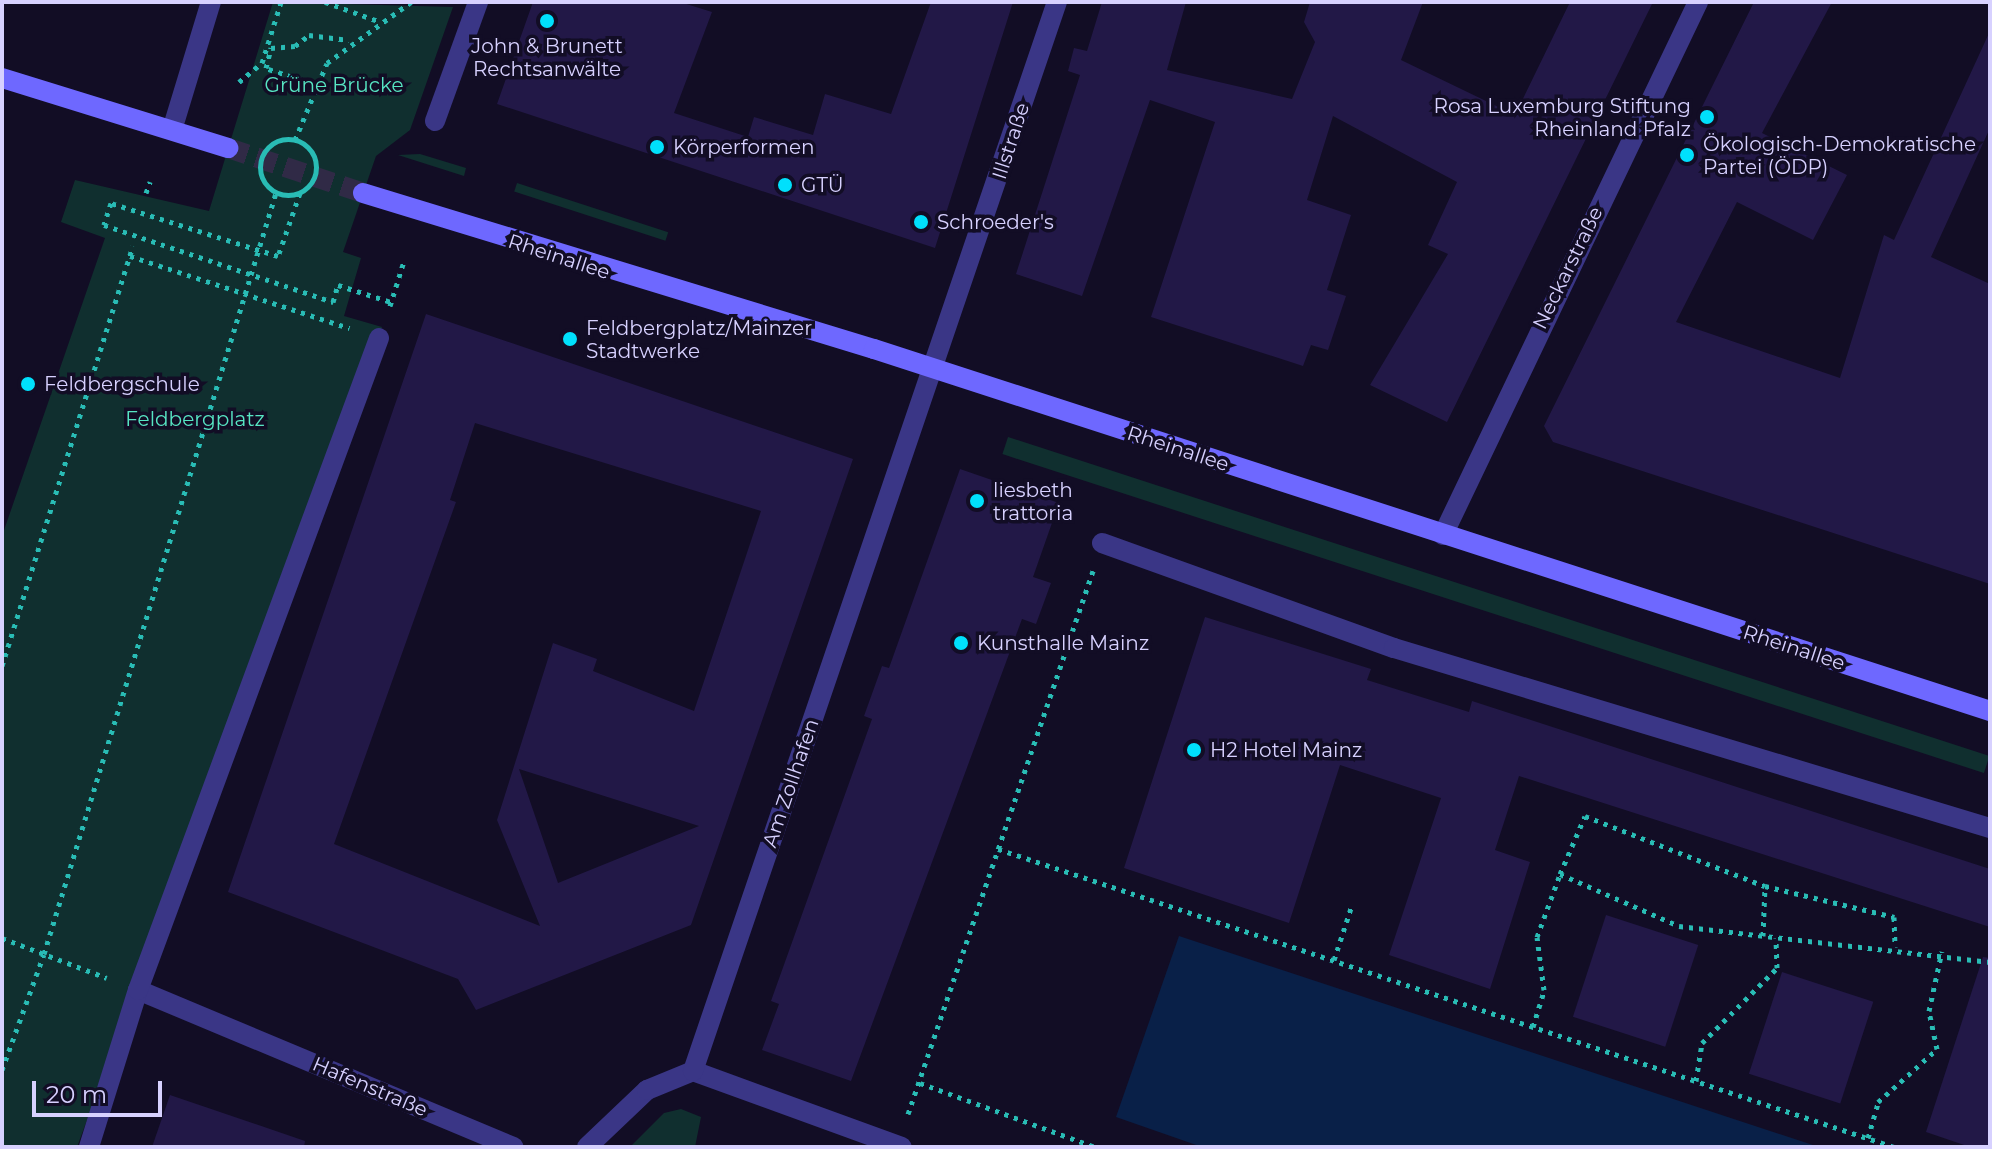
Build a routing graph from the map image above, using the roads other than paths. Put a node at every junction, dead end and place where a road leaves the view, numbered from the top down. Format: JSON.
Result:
{"nodes":[{"id":1,"x":211,"y":2,"type":"edge"},
{"id":2,"x":478,"y":2,"type":"edge"},
{"id":3,"x":1057,"y":2,"type":"edge"},
{"id":4,"x":1698,"y":2,"type":"edge"},
{"id":5,"x":2,"y":78,"type":"edge"},
{"id":6,"x":435,"y":121,"type":"dead end"},
{"id":7,"x":172,"y":130,"type":"junction"},
{"id":8,"x":228,"y":148,"type":"tunnel mouth"},
{"id":9,"x":363,"y":193,"type":"tunnel mouth"},
{"id":10,"x":379,"y":338,"type":"road end"},
{"id":11,"x":934,"y":370,"type":"junction"},
{"id":12,"x":1443,"y":535,"type":"junction"},
{"id":13,"x":1102,"y":543,"type":"road end"},
{"id":14,"x":1990,"y":711,"type":"edge"},
{"id":15,"x":1990,"y":828,"type":"edge"},
{"id":16,"x":138,"y":990,"type":"junction"},
{"id":17,"x":693,"y":1071,"type":"junction"},
{"id":18,"x":900,"y":1146,"type":"edge"},
{"id":19,"x":89,"y":1147,"type":"edge"},
{"id":20,"x":514,"y":1147,"type":"edge"},
{"id":21,"x":587,"y":1147,"type":"edge"}],
"edges":[{"from":1,"to":7,"type":"street"},
{"from":2,"to":6,"type":"street"},
{"from":3,"to":11,"type":"street","name":"Illstraße"},
{"from":4,"to":12,"type":"street","name":"Neckarstraße"},
{"from":5,"to":7,"type":"main road"},
{"from":7,"to":8,"type":"main road"},
{"from":9,"to":11,"type":"main road","name":"Rheinallee"},
{"from":10,"to":16,"type":"street"},
{"from":11,"to":12,"type":"main road","name":"Rheinallee"},
{"from":11,"to":17,"type":"street","name":"Am Zollhafen"},
{"from":12,"to":14,"type":"main road","name":"Rheinallee"},
{"from":13,"to":15,"type":"street"},
{"from":16,"to":19,"type":"street"},
{"from":16,"to":20,"type":"street","name":"Hafenstraße"},
{"from":17,"to":18,"type":"street"},
{"from":17,"to":21,"type":"street"}]}
